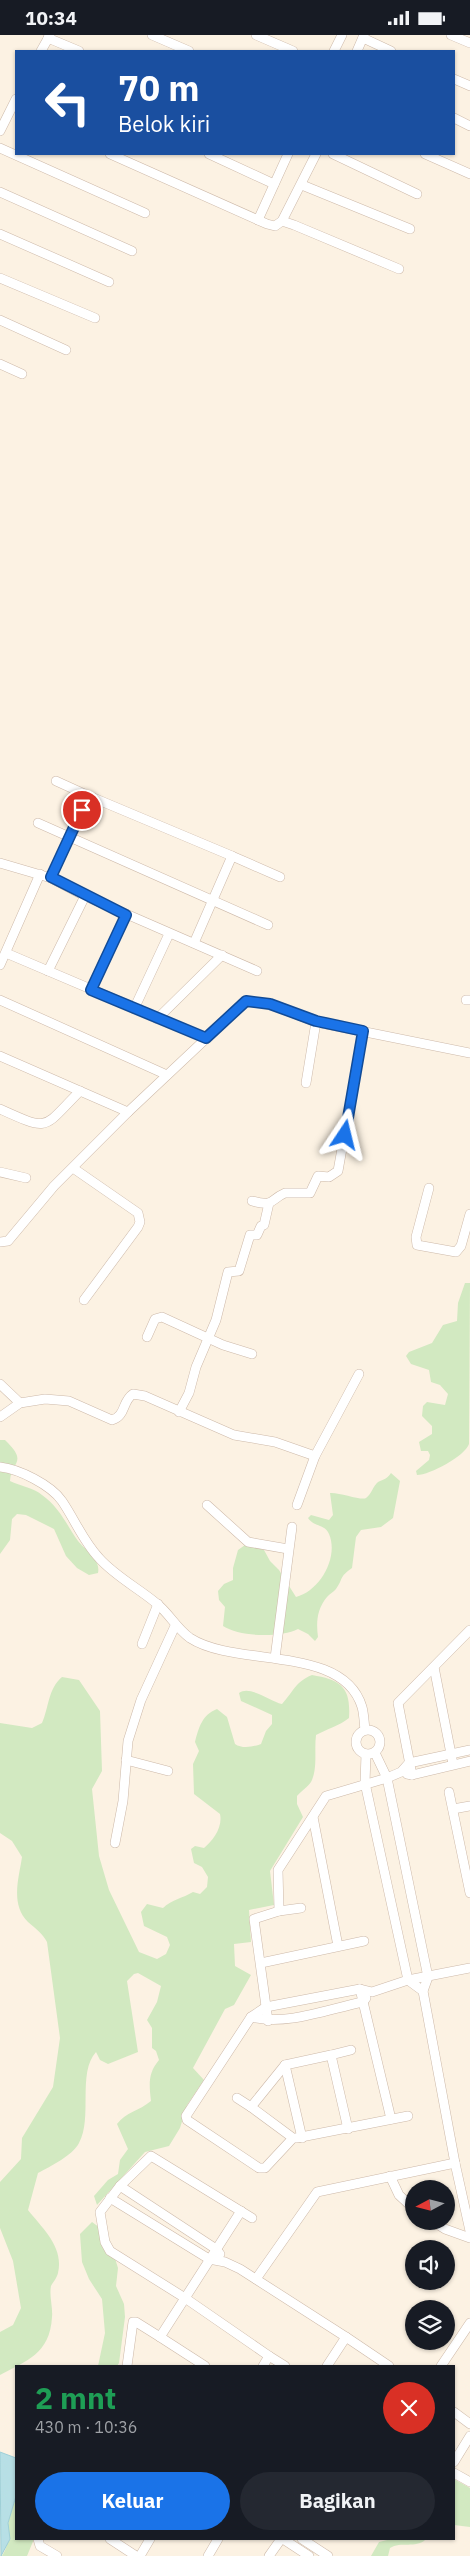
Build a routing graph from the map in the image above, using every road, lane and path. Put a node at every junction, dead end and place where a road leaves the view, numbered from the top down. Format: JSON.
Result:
{"nodes":[{"id":1,"x":152,"y":35,"type":"edge"},
{"id":2,"x":256,"y":35,"type":"edge"},
{"id":3,"x":342,"y":35,"type":"edge"},
{"id":4,"x":451,"y":35,"type":"edge"},
{"id":5,"x":363,"y":36,"type":"edge"},
{"id":6,"x":49,"y":37,"type":"edge"},
{"id":7,"x":470,"y":43,"type":"edge"},
{"id":8,"x":42,"y":50,"type":"edge"},
{"id":9,"x":76,"y":50,"type":"edge"},
{"id":10,"x":187,"y":50,"type":"edge"},
{"id":11,"x":291,"y":50,"type":"edge"},
{"id":12,"x":334,"y":50,"type":"edge"},
{"id":13,"x":357,"y":50,"type":"edge"},
{"id":14,"x":390,"y":50,"type":"edge"},
{"id":15,"x":455,"y":79,"type":"edge"},
{"id":16,"x":470,"y":86,"type":"edge"},
{"id":17,"x":13,"y":113,"type":"edge"},
{"id":18,"x":455,"y":118,"type":"edge"},
{"id":19,"x":470,"y":126,"type":"edge"},
{"id":20,"x":0,"y":131,"type":"edge"},
{"id":21,"x":0,"y":148,"type":"edge"},
{"id":22,"x":15,"y":155,"type":"edge"},
{"id":23,"x":16,"y":155,"type":"edge"},
{"id":24,"x":112,"y":155,"type":"edge"},
{"id":25,"x":211,"y":155,"type":"edge"},
{"id":26,"x":288,"y":155,"type":"edge"},
{"id":27,"x":316,"y":155,"type":"edge"},
{"id":28,"x":335,"y":155,"type":"edge"},
{"id":29,"x":427,"y":155,"type":"edge"},
{"id":30,"x":470,"y":174,"type":"edge"},
{"id":31,"x":274,"y":184,"type":"junction"},
{"id":32,"x":302,"y":185,"type":"junction"},
{"id":33,"x":0,"y":192,"type":"edge"},
{"id":34,"x":417,"y":194,"type":"dead end"},
{"id":35,"x":145,"y":213,"type":"dead end"},
{"id":36,"x":258,"y":220,"type":"junction"},
{"id":37,"x":282,"y":221,"type":"junction"},
{"id":38,"x":410,"y":229,"type":"dead end"},
{"id":39,"x":0,"y":234,"type":"edge"},
{"id":40,"x":132,"y":251,"type":"dead end"},
{"id":41,"x":399,"y":269,"type":"dead end"},
{"id":42,"x":0,"y":278,"type":"edge"},
{"id":43,"x":109,"y":282,"type":"dead end"},
{"id":44,"x":95,"y":318,"type":"dead end"},
{"id":45,"x":0,"y":321,"type":"edge"},
{"id":46,"x":66,"y":350,"type":"dead end"},
{"id":47,"x":0,"y":364,"type":"edge"},
{"id":48,"x":22,"y":374,"type":"dead end"},
{"id":49,"x":56,"y":781,"type":"dead end"},
{"id":50,"x":89,"y":796,"type":"junction"},
{"id":51,"x":38,"y":823,"type":"dead end"},
{"id":52,"x":70,"y":836,"type":"junction"},
{"id":53,"x":232,"y":857,"type":"junction"},
{"id":54,"x":0,"y":863,"type":"edge"},
{"id":55,"x":40,"y":874,"type":"junction"},
{"id":56,"x":51,"y":877,"type":"junction"},
{"id":57,"x":280,"y":877,"type":"dead end"},
{"id":58,"x":85,"y":896,"type":"junction"},
{"id":59,"x":213,"y":902,"type":"junction"},
{"id":60,"x":126,"y":915,"type":"junction"},
{"id":61,"x":268,"y":925,"type":"dead end"},
{"id":62,"x":169,"y":934,"type":"junction"},
{"id":63,"x":194,"y":943,"type":"junction"},
{"id":64,"x":6,"y":953,"type":"junction"},
{"id":65,"x":222,"y":955,"type":"junction"},
{"id":66,"x":0,"y":965,"type":"edge"},
{"id":67,"x":48,"y":971,"type":"junction"},
{"id":68,"x":257,"y":971,"type":"dead end"},
{"id":69,"x":91,"y":990,"type":"junction"},
{"id":70,"x":0,"y":1000,"type":"edge"},
{"id":71,"x":134,"y":1009,"type":"junction"},
{"id":72,"x":157,"y":1019,"type":"junction"},
{"id":73,"x":316,"y":1021,"type":"junction"},
{"id":74,"x":363,"y":1031,"type":"junction"},
{"id":75,"x":206,"y":1038,"type":"junction"},
{"id":76,"x":470,"y":1053,"type":"edge"},
{"id":77,"x":0,"y":1056,"type":"edge"},
{"id":78,"x":167,"y":1075,"type":"junction"},
{"id":79,"x":306,"y":1083,"type":"dead end"},
{"id":80,"x":80,"y":1091,"type":"junction"},
{"id":81,"x":0,"y":1109,"type":"edge"},
{"id":82,"x":128,"y":1112,"type":"junction"},
{"id":83,"x":72,"y":1168,"type":"junction"},
{"id":84,"x":0,"y":1171,"type":"edge"},
{"id":85,"x":26,"y":1178,"type":"dead end"},
{"id":86,"x":428,"y":1187,"type":"dead end"},
{"id":87,"x":252,"y":1201,"type":"dead end"},
{"id":88,"x":269,"y":1203,"type":"junction"},
{"id":89,"x":470,"y":1214,"type":"edge"},
{"id":90,"x":0,"y":1242,"type":"edge"},
{"id":91,"x":84,"y":1300,"type":"dead end"},
{"id":92,"x":147,"y":1337,"type":"dead end"},
{"id":93,"x":207,"y":1338,"type":"junction"},
{"id":94,"x":252,"y":1354,"type":"dead end"},
{"id":95,"x":359,"y":1374,"type":"dead end"},
{"id":96,"x":0,"y":1384,"type":"edge"},
{"id":97,"x":20,"y":1403,"type":"junction"},
{"id":98,"x":180,"y":1412,"type":"junction"},
{"id":99,"x":0,"y":1417,"type":"edge"},
{"id":100,"x":315,"y":1456,"type":"junction"},
{"id":101,"x":0,"y":1467,"type":"edge"},
{"id":102,"x":207,"y":1505,"type":"dead end"},
{"id":103,"x":297,"y":1505,"type":"dead end"},
{"id":104,"x":292,"y":1527,"type":"dead end"},
{"id":105,"x":288,"y":1549,"type":"junction"},
{"id":106,"x":158,"y":1604,"type":"junction"},
{"id":107,"x":175,"y":1625,"type":"junction"},
{"id":108,"x":469,"y":1632,"type":"edge"},
{"id":109,"x":142,"y":1644,"type":"dead end"},
{"id":110,"x":275,"y":1658,"type":"junction"},
{"id":111,"x":434,"y":1667,"type":"junction"},
{"id":112,"x":365,"y":1730,"type":"junction"},
{"id":113,"x":470,"y":1750,"type":"edge"},
{"id":114,"x":371,"y":1753,"type":"junction"},
{"id":115,"x":452,"y":1754,"type":"junction"},
{"id":116,"x":126,"y":1760,"type":"junction"},
{"id":117,"x":470,"y":1761,"type":"edge"},
{"id":118,"x":409,"y":1763,"type":"junction"},
{"id":119,"x":453,"y":1764,"type":"junction"},
{"id":120,"x":168,"y":1771,"type":"dead end"},
{"id":121,"x":401,"y":1772,"type":"junction"},
{"id":122,"x":412,"y":1775,"type":"junction"},
{"id":123,"x":386,"y":1778,"type":"junction"},
{"id":124,"x":365,"y":1783,"type":"junction"},
{"id":125,"x":449,"y":1792,"type":"dead end"},
{"id":126,"x":470,"y":1806,"type":"edge"},
{"id":127,"x":453,"y":1809,"type":"junction"},
{"id":128,"x":313,"y":1817,"type":"junction"},
{"id":129,"x":115,"y":1843,"type":"dead end"},
{"id":130,"x":470,"y":1893,"type":"edge"},
{"id":131,"x":301,"y":1908,"type":"dead end"},
{"id":132,"x":279,"y":1911,"type":"junction"},
{"id":133,"x":364,"y":1941,"type":"dead end"},
{"id":134,"x":338,"y":1946,"type":"junction"},
{"id":135,"x":262,"y":1963,"type":"junction"},
{"id":136,"x":470,"y":1968,"type":"edge"},
{"id":137,"x":428,"y":1977,"type":"junction"},
{"id":138,"x":408,"y":1980,"type":"junction"},
{"id":139,"x":360,"y":1989,"type":"junction"},
{"id":140,"x":423,"y":1991,"type":"junction"},
{"id":141,"x":372,"y":1992,"type":"junction"},
{"id":142,"x":363,"y":2001,"type":"junction"},
{"id":143,"x":266,"y":2007,"type":"junction"},
{"id":144,"x":251,"y":2017,"type":"junction"},
{"id":145,"x":268,"y":2021,"type":"junction"},
{"id":146,"x":351,"y":2050,"type":"dead end"},
{"id":147,"x":331,"y":2055,"type":"junction"},
{"id":148,"x":285,"y":2065,"type":"junction"},
{"id":149,"x":236,"y":2098,"type":"dead end"},
{"id":150,"x":251,"y":2107,"type":"junction"},
{"id":151,"x":408,"y":2115,"type":"dead end"},
{"id":152,"x":391,"y":2119,"type":"junction"},
{"id":153,"x":348,"y":2129,"type":"junction"},
{"id":154,"x":297,"y":2138,"type":"junction"},
{"id":155,"x":454,"y":2163,"type":"junction"},
{"id":156,"x":390,"y":2176,"type":"junction"},
{"id":157,"x":120,"y":2185,"type":"junction"},
{"id":158,"x":110,"y":2198,"type":"junction"},
{"id":159,"x":405,"y":2201,"type":"edge"},
{"id":160,"x":241,"y":2211,"type":"junction"},
{"id":161,"x":252,"y":2219,"type":"dead end"},
{"id":162,"x":448,"y":2230,"type":"edge"},
{"id":163,"x":470,"y":2231,"type":"edge"},
{"id":164,"x":470,"y":2238,"type":"edge"},
{"id":165,"x":216,"y":2249,"type":"junction"},
{"id":166,"x":209,"y":2259,"type":"junction"},
{"id":167,"x":225,"y":2262,"type":"junction"},
{"id":168,"x":256,"y":2279,"type":"junction"},
{"id":169,"x":185,"y":2298,"type":"junction"},
{"id":170,"x":470,"y":2323,"type":"edge"},
{"id":171,"x":160,"y":2337,"type":"junction"},
{"id":172,"x":346,"y":2337,"type":"junction"},
{"id":173,"x":269,"y":2356,"type":"junction"},
{"id":174,"x":127,"y":2365,"type":"edge"},
{"id":175,"x":203,"y":2365,"type":"edge"},
{"id":176,"x":264,"y":2365,"type":"edge"},
{"id":177,"x":283,"y":2365,"type":"edge"},
{"id":178,"x":329,"y":2365,"type":"edge"},
{"id":179,"x":388,"y":2365,"type":"edge"},
{"id":180,"x":443,"y":2365,"type":"edge"},
{"id":181,"x":455,"y":2413,"type":"edge"},
{"id":182,"x":470,"y":2424,"type":"edge"},
{"id":183,"x":470,"y":2436,"type":"edge"},
{"id":184,"x":455,"y":2461,"type":"edge"},
{"id":185,"x":455,"y":2474,"type":"edge"},
{"id":186,"x":470,"y":2483,"type":"edge"},
{"id":187,"x":38,"y":2540,"type":"edge"},
{"id":188,"x":112,"y":2540,"type":"edge"},
{"id":189,"x":149,"y":2540,"type":"edge"},
{"id":190,"x":217,"y":2540,"type":"edge"},
{"id":191,"x":281,"y":2540,"type":"edge"},
{"id":192,"x":284,"y":2540,"type":"edge"},
{"id":193,"x":304,"y":2540,"type":"edge"},
{"id":194,"x":57,"y":2556,"type":"edge"},
{"id":195,"x":138,"y":2556,"type":"edge"},
{"id":196,"x":208,"y":2556,"type":"edge"},
{"id":197,"x":269,"y":2556,"type":"edge"},
{"id":198,"x":309,"y":2556,"type":"edge"},
{"id":199,"x":328,"y":2556,"type":"edge"}],
"edges":[{"from":1,"to":10,"type":"street"},
{"from":2,"to":11,"type":"street"},
{"from":3,"to":12,"type":"street"},
{"from":4,"to":7,"type":"street"},
{"from":5,"to":13,"type":"street"},
{"from":5,"to":14,"type":"street"},
{"from":6,"to":8,"type":"street"},
{"from":6,"to":9,"type":"street"},
{"from":15,"to":16,"type":"street"},
{"from":17,"to":20,"type":"street"},
{"from":18,"to":19,"type":"street"},
{"from":21,"to":22,"type":"street"},
{"from":23,"to":35,"type":"street"},
{"from":24,"to":36,"type":"street"},
{"from":25,"to":31,"type":"street"},
{"from":26,"to":31,"type":"street"},
{"from":27,"to":32,"type":"street"},
{"from":28,"to":34,"type":"street"},
{"from":29,"to":30,"type":"street"},
{"from":31,"to":36,"type":"street"},
{"from":32,"to":37,"type":"street"},
{"from":32,"to":38,"type":"street"},
{"from":33,"to":40,"type":"street"},
{"from":36,"to":37,"type":"street"},
{"from":37,"to":41,"type":"street"},
{"from":39,"to":43,"type":"street"},
{"from":42,"to":44,"type":"street"},
{"from":45,"to":46,"type":"street"},
{"from":47,"to":48,"type":"street"},
{"from":49,"to":50,"type":"street"},
{"from":50,"to":52,"type":"street"},
{"from":50,"to":53,"type":"street"},
{"from":51,"to":52,"type":"street"},
{"from":52,"to":56,"type":"street"},
{"from":52,"to":59,"type":"street"},
{"from":53,"to":57,"type":"street"},
{"from":53,"to":59,"type":"street"},
{"from":54,"to":55,"type":"street"},
{"from":55,"to":56,"type":"street"},
{"from":55,"to":64,"type":"street"},
{"from":56,"to":58,"type":"street"},
{"from":58,"to":60,"type":"street"},
{"from":58,"to":67,"type":"street"},
{"from":59,"to":61,"type":"street"},
{"from":59,"to":63,"type":"street"},
{"from":60,"to":62,"type":"street"},
{"from":60,"to":69,"type":"street"},
{"from":62,"to":63,"type":"street"},
{"from":62,"to":71,"type":"street"},
{"from":63,"to":65,"type":"street"},
{"from":64,"to":66,"type":"street"},
{"from":64,"to":67,"type":"street"},
{"from":65,"to":68,"type":"street"},
{"from":65,"to":72,"type":"street"},
{"from":67,"to":69,"type":"street"},
{"from":69,"to":71,"type":"street"},
{"from":70,"to":78,"type":"street"},
{"from":71,"to":72,"type":"street"},
{"from":72,"to":75,"type":"street"},
{"from":73,"to":74,"type":"street"},
{"from":73,"to":75,"type":"street"},
{"from":73,"to":79,"type":"street"},
{"from":74,"to":76,"type":"street"},
{"from":74,"to":88,"type":"street"},
{"from":75,"to":78,"type":"street"},
{"from":77,"to":80,"type":"street"},
{"from":78,"to":82,"type":"street"},
{"from":80,"to":81,"type":"street"},
{"from":80,"to":82,"type":"street"},
{"from":82,"to":83,"type":"street"},
{"from":83,"to":90,"type":"street"},
{"from":83,"to":91,"type":"street"},
{"from":84,"to":85,"type":"street"},
{"from":86,"to":89,"type":"street"},
{"from":87,"to":88,"type":"street"},
{"from":88,"to":93,"type":"street"},
{"from":92,"to":93,"type":"street"},
{"from":93,"to":94,"type":"street"},
{"from":93,"to":98,"type":"street"},
{"from":95,"to":100,"type":"street"},
{"from":96,"to":97,"type":"street"},
{"from":97,"to":98,"type":"street"},
{"from":97,"to":99,"type":"street"},
{"from":98,"to":100,"type":"street"},
{"from":100,"to":103,"type":"street"},
{"from":101,"to":106,"type":"street"},
{"from":102,"to":105,"type":"street"},
{"from":104,"to":105,"type":"street"},
{"from":105,"to":110,"type":"street"},
{"from":106,"to":107,"type":"street"},
{"from":106,"to":109,"type":"street"},
{"from":107,"to":110,"type":"street"},
{"from":107,"to":116,"type":"street"},
{"from":108,"to":111,"type":"street"},
{"from":110,"to":112,"type":"street"},
{"from":111,"to":115,"type":"street"},
{"from":111,"to":118,"type":"street"},
{"from":112,"to":114,"type":"street"},
{"from":112,"to":114,"type":"street"},
{"from":113,"to":115,"type":"street"},
{"from":114,"to":123,"type":"street"},
{"from":114,"to":124,"type":"street"},
{"from":115,"to":118,"type":"street"},
{"from":115,"to":119,"type":"street"},
{"from":116,"to":120,"type":"street"},
{"from":116,"to":129,"type":"street"},
{"from":117,"to":119,"type":"street"},
{"from":118,"to":121,"type":"street"},
{"from":118,"to":122,"type":"street"},
{"from":119,"to":122,"type":"street"},
{"from":121,"to":122,"type":"street"},
{"from":121,"to":123,"type":"street"},
{"from":123,"to":124,"type":"street"},
{"from":123,"to":137,"type":"street"},
{"from":124,"to":128,"type":"street"},
{"from":124,"to":138,"type":"street"},
{"from":125,"to":127,"type":"street"},
{"from":126,"to":127,"type":"street"},
{"from":127,"to":130,"type":"street"},
{"from":128,"to":132,"type":"street"},
{"from":128,"to":134,"type":"street"},
{"from":131,"to":132,"type":"street"},
{"from":132,"to":135,"type":"street"},
{"from":133,"to":134,"type":"street"},
{"from":134,"to":135,"type":"street"},
{"from":135,"to":143,"type":"street"},
{"from":136,"to":137,"type":"street"},
{"from":137,"to":138,"type":"street"},
{"from":137,"to":140,"type":"street"},
{"from":138,"to":140,"type":"street"},
{"from":138,"to":141,"type":"street"},
{"from":139,"to":141,"type":"street"},
{"from":139,"to":142,"type":"street"},
{"from":139,"to":143,"type":"street"},
{"from":140,"to":155,"type":"street"},
{"from":141,"to":142,"type":"street"},
{"from":142,"to":145,"type":"street"},
{"from":142,"to":152,"type":"street"},
{"from":143,"to":144,"type":"street"},
{"from":143,"to":145,"type":"street"},
{"from":144,"to":145,"type":"street"},
{"from":144,"to":154,"type":"street"},
{"from":146,"to":147,"type":"street"},
{"from":147,"to":148,"type":"street"},
{"from":147,"to":153,"type":"street"},
{"from":148,"to":150,"type":"street"},
{"from":148,"to":154,"type":"street"},
{"from":149,"to":150,"type":"street"},
{"from":150,"to":154,"type":"street"},
{"from":151,"to":152,"type":"street"},
{"from":152,"to":153,"type":"street"},
{"from":153,"to":154,"type":"street"},
{"from":155,"to":156,"type":"street"},
{"from":155,"to":163,"type":"street"},
{"from":156,"to":159,"type":"street"},
{"from":156,"to":168,"type":"street"},
{"from":157,"to":158,"type":"street"},
{"from":157,"to":160,"type":"street"},
{"from":157,"to":165,"type":"street"},
{"from":158,"to":166,"type":"street"},
{"from":158,"to":169,"type":"street"},
{"from":160,"to":161,"type":"street"},
{"from":160,"to":165,"type":"street"},
{"from":162,"to":164,"type":"street"},
{"from":165,"to":166,"type":"street"},
{"from":165,"to":167,"type":"street"},
{"from":166,"to":167,"type":"street"},
{"from":166,"to":169,"type":"street"},
{"from":167,"to":168,"type":"street"},
{"from":168,"to":172,"type":"street"},
{"from":169,"to":171,"type":"street"},
{"from":169,"to":173,"type":"street"},
{"from":170,"to":180,"type":"street"},
{"from":171,"to":174,"type":"street"},
{"from":171,"to":175,"type":"street"},
{"from":172,"to":178,"type":"street"},
{"from":172,"to":179,"type":"street"},
{"from":173,"to":176,"type":"street"},
{"from":173,"to":177,"type":"street"},
{"from":181,"to":182,"type":"street"},
{"from":183,"to":184,"type":"street"},
{"from":185,"to":186,"type":"street"},
{"from":187,"to":194,"type":"street"},
{"from":188,"to":195,"type":"street"},
{"from":189,"to":195,"type":"street"},
{"from":190,"to":196,"type":"street"},
{"from":191,"to":197,"type":"street"},
{"from":192,"to":198,"type":"street"},
{"from":193,"to":199,"type":"street"}]}
